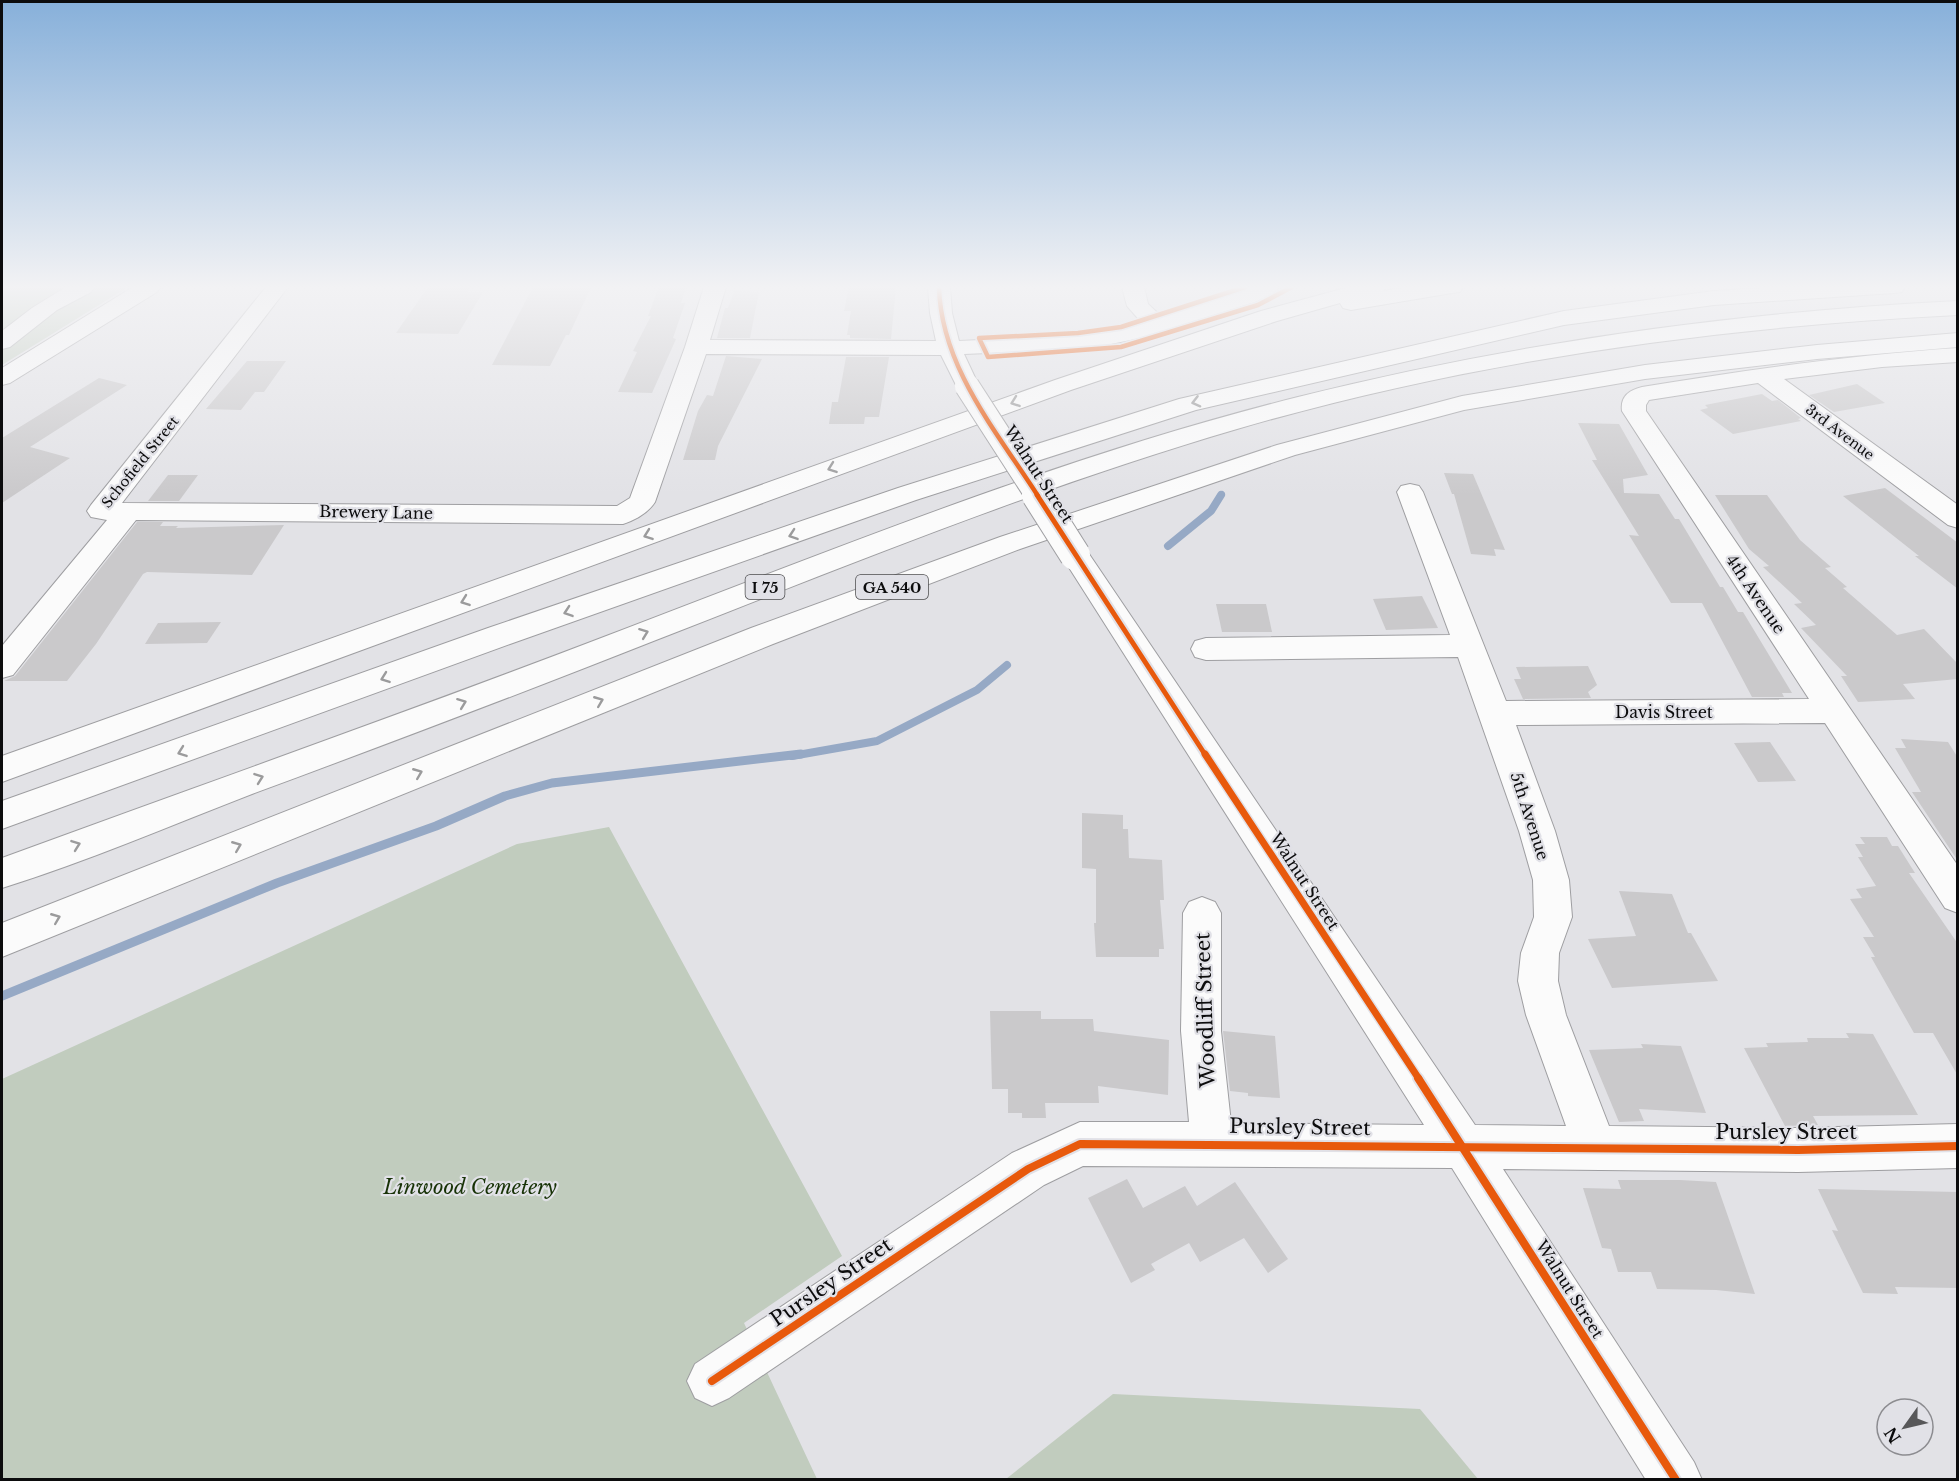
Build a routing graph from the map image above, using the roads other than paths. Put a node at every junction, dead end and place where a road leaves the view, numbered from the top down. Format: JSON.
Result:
{"nodes":[{"id":1,"x":37,"y":356,"type":"edge"},
{"id":2,"x":223,"y":356,"type":"edge"},
{"id":3,"x":694,"y":356,"type":"edge"},
{"id":4,"x":953,"y":356,"type":"edge"},
{"id":5,"x":1148,"y":356,"type":"edge"},
{"id":6,"x":1316,"y":356,"type":"edge"},
{"id":7,"x":1391,"y":356,"type":"edge"},
{"id":8,"x":1534,"y":356,"type":"edge"},
{"id":9,"x":1782,"y":356,"type":"edge"},
{"id":10,"x":1941,"y":356,"type":"edge"},
{"id":11,"x":1763,"y":375,"type":"junction"},
{"id":12,"x":2,"y":378,"type":"edge"},
{"id":13,"x":1410,"y":492,"type":"dead end"},
{"id":14,"x":907,"y":494,"type":"junction"},
{"id":15,"x":129,"y":511,"type":"junction"},
{"id":16,"x":1958,"y":519,"type":"edge"},
{"id":17,"x":1470,"y":646,"type":"junction"},
{"id":18,"x":1206,"y":649,"type":"dead end"},
{"id":19,"x":2,"y":667,"type":"edge"},
{"id":20,"x":1833,"y":711,"type":"junction"},
{"id":21,"x":1495,"y":713,"type":"junction"},
{"id":22,"x":2,"y":769,"type":"edge"},
{"id":23,"x":2,"y":815,"type":"edge"},
{"id":24,"x":2,"y":873,"type":"edge"},
{"id":25,"x":1958,"y":897,"type":"edge"},
{"id":26,"x":1202,"y":913,"type":"dead end"},
{"id":27,"x":2,"y":940,"type":"edge"},
{"id":28,"x":1212,"y":1142,"type":"junction"},
{"id":29,"x":1463,"y":1146,"type":"junction"},
{"id":30,"x":1958,"y":1146,"type":"edge"},
{"id":31,"x":1595,"y":1147,"type":"junction"},
{"id":32,"x":712,"y":1381,"type":"dead end"},
{"id":33,"x":1676,"y":1479,"type":"edge"}],
"edges":[{"from":1,"to":12,"type":"main road"},
{"from":2,"to":15,"type":"main road","name":"Schofield Street"},
{"from":3,"to":15,"type":"main road","name":"Brewery Lane"},
{"from":4,"to":29,"type":"main road","name":"Walnut Street","bridge":true},
{"from":5,"to":22,"type":"main road","one_way":true},
{"from":6,"to":14,"type":"main road"},
{"from":7,"to":14,"type":"main road","number":"I 75","one_way":true},
{"from":24,"to":8,"type":"main road","number":"I 75","one_way":true},
{"from":27,"to":9,"type":"main road","number":"GA 540","one_way":true},
{"from":10,"to":11,"type":"main road"},
{"from":11,"to":16,"type":"main road","name":"3rd Avenue"},
{"from":11,"to":20,"type":"main road","name":"4th Avenue"},
{"from":13,"to":17,"type":"main road","name":"5th Avenue"},
{"from":14,"to":23,"type":"main road","number":"I 75","one_way":true},
{"from":15,"to":19,"type":"main road","name":"Schofield Street"},
{"from":17,"to":18,"type":"main road"},
{"from":17,"to":21,"type":"main road","name":"5th Avenue"},
{"from":20,"to":21,"type":"main road","name":"Davis Street"},
{"from":20,"to":25,"type":"main road","name":"4th Avenue"},
{"from":21,"to":31,"type":"main road","name":"5th Avenue"},
{"from":26,"to":28,"type":"main road","name":"Woodliff Street"},
{"from":28,"to":29,"type":"main road","name":"Pursley Street"},
{"from":28,"to":32,"type":"main road","name":"Pursley Street"},
{"from":29,"to":31,"type":"main road","name":"Pursley Street"},
{"from":29,"to":33,"type":"main road","name":"Walnut Street"},
{"from":30,"to":31,"type":"main road","name":"Pursley Street"}]}
